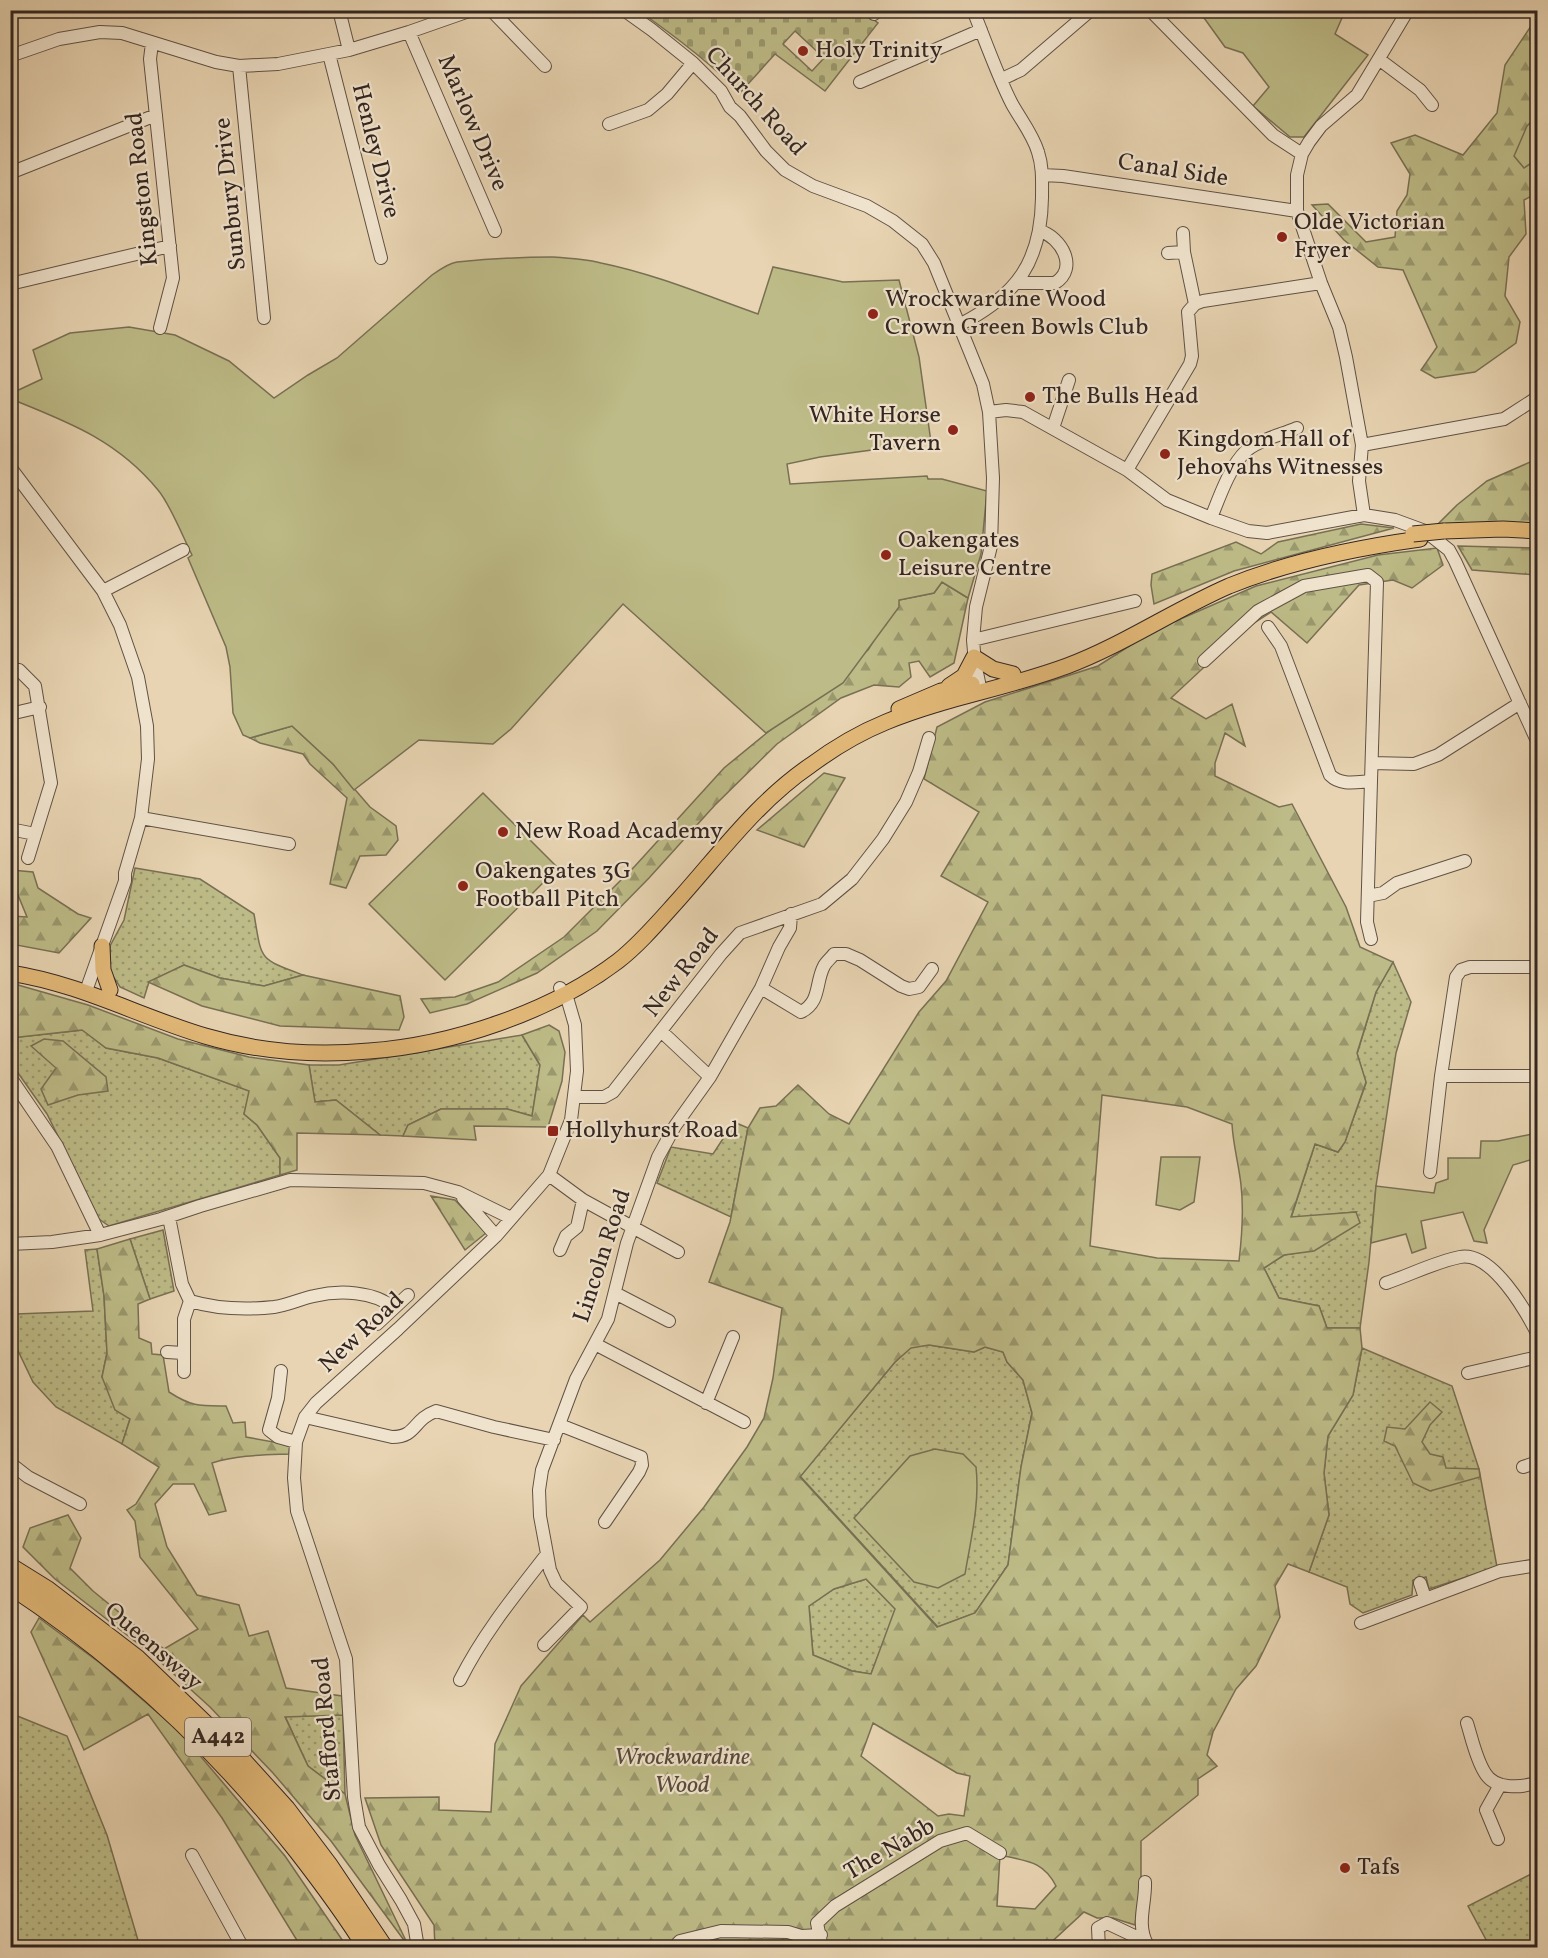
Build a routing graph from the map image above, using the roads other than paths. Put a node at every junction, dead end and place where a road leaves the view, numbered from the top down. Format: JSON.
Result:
{"nodes":[{"id":1,"x":339,"y":10,"type":"edge"},
{"id":2,"x":472,"y":10,"type":"edge"},
{"id":3,"x":491,"y":10,"type":"edge"},
{"id":4,"x":624,"y":10,"type":"edge"},
{"id":5,"x":974,"y":10,"type":"edge"},
{"id":6,"x":1091,"y":10,"type":"edge"},
{"id":7,"x":1150,"y":10,"type":"edge"},
{"id":8,"x":1408,"y":10,"type":"edge"},
{"id":9,"x":981,"y":30,"type":"junction"},
{"id":10,"x":409,"y":32,"type":"junction"},
{"id":11,"x":152,"y":43,"type":"junction"},
{"id":12,"x":349,"y":50,"type":"junction"},
{"id":13,"x":329,"y":54,"type":"junction"},
{"id":14,"x":10,"y":56,"type":"edge"},
{"id":15,"x":1380,"y":60,"type":"junction"},
{"id":16,"x":693,"y":63,"type":"junction"},
{"id":17,"x":240,"y":66,"type":"junction"},
{"id":18,"x":545,"y":66,"type":"dead end"},
{"id":19,"x":1002,"y":79,"type":"junction"},
{"id":20,"x":860,"y":82,"type":"dead end"},
{"id":21,"x":1432,"y":105,"type":"dead end"},
{"id":22,"x":156,"y":116,"type":"junction"},
{"id":23,"x":609,"y":123,"type":"dead end"},
{"id":24,"x":1302,"y":154,"type":"junction"},
{"id":25,"x":10,"y":172,"type":"edge"},
{"id":26,"x":1042,"y":174,"type":"junction"},
{"id":27,"x":1297,"y":211,"type":"junction"},
{"id":28,"x":495,"y":231,"type":"dead end"},
{"id":29,"x":1040,"y":231,"type":"junction"},
{"id":30,"x":1183,"y":233,"type":"dead end"},
{"id":31,"x":170,"y":246,"type":"junction"},
{"id":32,"x":1184,"y":252,"type":"junction"},
{"id":33,"x":1168,"y":253,"type":"dead end"},
{"id":34,"x":381,"y":258,"type":"dead end"},
{"id":35,"x":1016,"y":283,"type":"junction"},
{"id":36,"x":1321,"y":283,"type":"junction"},
{"id":37,"x":10,"y":284,"type":"edge"},
{"id":38,"x":1195,"y":304,"type":"junction"},
{"id":39,"x":264,"y":318,"type":"dead end"},
{"id":40,"x":961,"y":324,"type":"junction"},
{"id":41,"x":160,"y":328,"type":"dead end"},
{"id":42,"x":1069,"y":380,"type":"dead end"},
{"id":43,"x":1538,"y":397,"type":"edge"},
{"id":44,"x":988,"y":412,"type":"junction"},
{"id":45,"x":1053,"y":428,"type":"junction"},
{"id":46,"x":1297,"y":428,"type":"dead end"},
{"id":47,"x":1362,"y":445,"type":"junction"},
{"id":48,"x":10,"y":467,"type":"edge"},
{"id":49,"x":1127,"y":470,"type":"junction"},
{"id":50,"x":1364,"y":515,"type":"junction"},
{"id":51,"x":1211,"y":518,"type":"junction"},
{"id":52,"x":1538,"y":531,"type":"edge"},
{"id":53,"x":1446,"y":534,"type":"junction"},
{"id":54,"x":1416,"y":537,"type":"junction"},
{"id":55,"x":1538,"y":538,"type":"edge"},
{"id":56,"x":183,"y":550,"type":"dead end"},
{"id":57,"x":103,"y":591,"type":"junction"},
{"id":58,"x":1134,"y":601,"type":"dead end"},
{"id":59,"x":1268,"y":627,"type":"dead end"},
{"id":60,"x":973,"y":640,"type":"junction"},
{"id":61,"x":974,"y":657,"type":"junction"},
{"id":62,"x":1204,"y":661,"type":"dead end"},
{"id":63,"x":10,"y":669,"type":"edge"},
{"id":64,"x":1013,"y":674,"type":"junction"},
{"id":65,"x":980,"y":687,"type":"junction"},
{"id":66,"x":941,"y":691,"type":"junction"},
{"id":67,"x":1520,"y":703,"type":"junction"},
{"id":68,"x":40,"y":707,"type":"junction"},
{"id":69,"x":10,"y":714,"type":"edge"},
{"id":70,"x":929,"y":738,"type":"dead end"},
{"id":71,"x":1538,"y":743,"type":"edge"},
{"id":72,"x":1372,"y":763,"type":"junction"},
{"id":73,"x":1371,"y":781,"type":"junction"},
{"id":74,"x":141,"y":818,"type":"junction"},
{"id":75,"x":10,"y":829,"type":"edge"},
{"id":76,"x":35,"y":834,"type":"junction"},
{"id":77,"x":289,"y":844,"type":"dead end"},
{"id":78,"x":28,"y":858,"type":"dead end"},
{"id":79,"x":1465,"y":861,"type":"dead end"},
{"id":80,"x":125,"y":873,"type":"junction"},
{"id":81,"x":1368,"y":896,"type":"junction"},
{"id":82,"x":791,"y":914,"type":"junction"},
{"id":83,"x":1371,"y":939,"type":"dead end"},
{"id":84,"x":102,"y":946,"type":"junction"},
{"id":85,"x":10,"y":964,"type":"edge"},
{"id":86,"x":1538,"y":967,"type":"edge"},
{"id":87,"x":932,"y":969,"type":"dead end"},
{"id":88,"x":10,"y":973,"type":"edge"},
{"id":89,"x":83,"y":985,"type":"junction"},
{"id":90,"x":761,"y":988,"type":"junction"},
{"id":91,"x":110,"y":990,"type":"junction"},
{"id":92,"x":562,"y":991,"type":"junction"},
{"id":93,"x":662,"y":1032,"type":"junction"},
{"id":94,"x":1538,"y":1073,"type":"edge"},
{"id":95,"x":1441,"y":1076,"type":"junction"},
{"id":96,"x":10,"y":1077,"type":"edge"},
{"id":97,"x":710,"y":1077,"type":"junction"},
{"id":98,"x":575,"y":1098,"type":"junction"},
{"id":99,"x":1430,"y":1172,"type":"dead end"},
{"id":100,"x":549,"y":1175,"type":"junction"},
{"id":101,"x":458,"y":1192,"type":"junction"},
{"id":102,"x":583,"y":1200,"type":"junction"},
{"id":103,"x":168,"y":1217,"type":"junction"},
{"id":104,"x":511,"y":1218,"type":"junction"},
{"id":105,"x":633,"y":1226,"type":"junction"},
{"id":106,"x":100,"y":1235,"type":"junction"},
{"id":107,"x":496,"y":1236,"type":"junction"},
{"id":108,"x":10,"y":1244,"type":"edge"},
{"id":109,"x":560,"y":1250,"type":"dead end"},
{"id":110,"x":678,"y":1252,"type":"dead end"},
{"id":111,"x":1386,"y":1283,"type":"dead end"},
{"id":112,"x":615,"y":1293,"type":"junction"},
{"id":113,"x":408,"y":1295,"type":"dead end"},
{"id":114,"x":190,"y":1301,"type":"junction"},
{"id":115,"x":394,"y":1308,"type":"junction"},
{"id":116,"x":669,"y":1321,"type":"dead end"},
{"id":117,"x":377,"y":1324,"type":"dead end"},
{"id":118,"x":1538,"y":1335,"type":"edge"},
{"id":119,"x":733,"y":1336,"type":"dead end"},
{"id":120,"x":595,"y":1344,"type":"junction"},
{"id":121,"x":167,"y":1352,"type":"dead end"},
{"id":122,"x":183,"y":1353,"type":"junction"},
{"id":123,"x":1538,"y":1357,"type":"edge"},
{"id":124,"x":281,"y":1371,"type":"dead end"},
{"id":125,"x":184,"y":1372,"type":"dead end"},
{"id":126,"x":1468,"y":1373,"type":"dead end"},
{"id":127,"x":706,"y":1403,"type":"junction"},
{"id":128,"x":304,"y":1417,"type":"junction"},
{"id":129,"x":744,"y":1422,"type":"dead end"},
{"id":130,"x":560,"y":1425,"type":"junction"},
{"id":131,"x":554,"y":1440,"type":"junction"},
{"id":132,"x":296,"y":1442,"type":"junction"},
{"id":133,"x":1538,"y":1462,"type":"edge"},
{"id":134,"x":10,"y":1463,"type":"edge"},
{"id":135,"x":295,"y":1464,"type":"joint"},
{"id":136,"x":1523,"y":1467,"type":"dead end"},
{"id":137,"x":80,"y":1504,"type":"dead end"},
{"id":138,"x":605,"y":1522,"type":"dead end"},
{"id":139,"x":547,"y":1554,"type":"junction"},
{"id":140,"x":1538,"y":1565,"type":"edge"},
{"id":141,"x":10,"y":1567,"type":"edge"},
{"id":142,"x":1420,"y":1583,"type":"dead end"},
{"id":143,"x":10,"y":1586,"type":"edge"},
{"id":144,"x":1425,"y":1598,"type":"junction"},
{"id":145,"x":1361,"y":1623,"type":"dead end"},
{"id":146,"x":544,"y":1645,"type":"dead end"},
{"id":147,"x":460,"y":1672,"type":"dead end"},
{"id":148,"x":1467,"y":1724,"type":"dead end"},
{"id":149,"x":1538,"y":1782,"type":"edge"},
{"id":150,"x":1500,"y":1785,"type":"junction"},
{"id":151,"x":1498,"y":1839,"type":"dead end"},
{"id":152,"x":999,"y":1853,"type":"dead end"},
{"id":153,"x":192,"y":1855,"type":"dead end"},
{"id":154,"x":1145,"y":1882,"type":"dead end"},
{"id":155,"x":821,"y":1941,"type":"edge"},
{"id":156,"x":1147,"y":1944,"type":"edge"},
{"id":157,"x":243,"y":1947,"type":"edge"},
{"id":158,"x":367,"y":1947,"type":"edge"},
{"id":159,"x":384,"y":1947,"type":"edge"},
{"id":160,"x":418,"y":1947,"type":"edge"},
{"id":161,"x":673,"y":1947,"type":"edge"},
{"id":162,"x":1099,"y":1947,"type":"edge"}],
"edges":[{"from":1,"to":12,"type":"street"},
{"from":2,"to":10,"type":"street"},
{"from":3,"to":18,"type":"street"},
{"from":4,"to":16,"type":"street","name":"Church Road"},
{"from":5,"to":9,"type":"street"},
{"from":6,"to":19,"type":"street"},
{"from":7,"to":24,"type":"street"},
{"from":8,"to":15,"type":"street"},
{"from":9,"to":19,"type":"street"},
{"from":9,"to":20,"type":"street"},
{"from":10,"to":12,"type":"street"},
{"from":10,"to":28,"type":"street","name":"Marlow Drive"},
{"from":11,"to":14,"type":"street"},
{"from":11,"to":17,"type":"street"},
{"from":11,"to":22,"type":"street","name":"Kingston Road"},
{"from":12,"to":13,"type":"street"},
{"from":13,"to":17,"type":"street"},
{"from":13,"to":34,"type":"street","name":"Henley Drive"},
{"from":15,"to":21,"type":"street"},
{"from":15,"to":24,"type":"street"},
{"from":16,"to":23,"type":"street"},
{"from":16,"to":40,"type":"street","name":"Church Road"},
{"from":17,"to":39,"type":"street","name":"Sunbury Drive"},
{"from":19,"to":26,"type":"street"},
{"from":22,"to":25,"type":"street"},
{"from":22,"to":31,"type":"street","name":"Kingston Road"},
{"from":24,"to":27,"type":"street"},
{"from":26,"to":27,"type":"street","name":"Canal Side"},
{"from":26,"to":29,"type":"street"},
{"from":27,"to":36,"type":"street"},
{"from":29,"to":35,"type":"street"},
{"from":29,"to":35,"type":"street"},
{"from":30,"to":32,"type":"street"},
{"from":31,"to":37,"type":"street"},
{"from":31,"to":41,"type":"street","name":"Kingston Road"},
{"from":32,"to":33,"type":"street"},
{"from":32,"to":38,"type":"street"},
{"from":35,"to":40,"type":"street"},
{"from":36,"to":38,"type":"street"},
{"from":36,"to":47,"type":"street"},
{"from":38,"to":49,"type":"street"},
{"from":40,"to":44,"type":"street","name":"Church Road"},
{"from":42,"to":45,"type":"street"},
{"from":43,"to":47,"type":"street"},
{"from":44,"to":45,"type":"street"},
{"from":44,"to":60,"type":"street"},
{"from":45,"to":49,"type":"street"},
{"from":46,"to":51,"type":"street"},
{"from":47,"to":50,"type":"street"},
{"from":48,"to":57,"type":"street"},
{"from":49,"to":51,"type":"street"},
{"from":50,"to":51,"type":"street"},
{"from":50,"to":67,"type":"street"},
{"from":52,"to":53,"type":"main road"},
{"from":53,"to":54,"type":"main road","bridge":true},
{"from":53,"to":55,"type":"main road"},
{"from":54,"to":64,"type":"main road"},
{"from":54,"to":65,"type":"main road"},
{"from":56,"to":57,"type":"street"},
{"from":57,"to":74,"type":"street"},
{"from":58,"to":60,"type":"street"},
{"from":59,"to":73,"type":"street"},
{"from":60,"to":61,"type":"street"},
{"from":61,"to":64,"type":"main road"},
{"from":61,"to":65,"type":"street"},
{"from":61,"to":66,"type":"main road"},
{"from":62,"to":72,"type":"street"},
{"from":63,"to":68,"type":"street"},
{"from":64,"to":65,"type":"main road"},
{"from":65,"to":66,"type":"main road"},
{"from":65,"to":92,"type":"main road"},
{"from":66,"to":92,"type":"main road"},
{"from":67,"to":71,"type":"street"},
{"from":67,"to":72,"type":"street"},
{"from":68,"to":69,"type":"street"},
{"from":68,"to":76,"type":"street"},
{"from":70,"to":82,"type":"street","name":"New Road"},
{"from":72,"to":73,"type":"street"},
{"from":73,"to":81,"type":"street"},
{"from":74,"to":77,"type":"street"},
{"from":74,"to":80,"type":"street"},
{"from":75,"to":76,"type":"street"},
{"from":76,"to":78,"type":"street"},
{"from":79,"to":81,"type":"street"},
{"from":80,"to":84,"type":"street"},
{"from":80,"to":89,"type":"street"},
{"from":81,"to":83,"type":"street"},
{"from":82,"to":90,"type":"street","name":"Lincoln Road"},
{"from":82,"to":93,"type":"street","name":"New Road"},
{"from":84,"to":89,"type":"street"},
{"from":84,"to":91,"type":"main road"},
{"from":85,"to":89,"type":"main road"},
{"from":86,"to":95,"type":"street"},
{"from":87,"to":90,"type":"street"},
{"from":88,"to":89,"type":"main road"},
{"from":89,"to":91,"type":"main road"},
{"from":89,"to":92,"type":"main road"},
{"from":90,"to":97,"type":"street","name":"Lincoln Road"},
{"from":91,"to":92,"type":"main road"},
{"from":92,"to":98,"type":"street","name":"New Road"},
{"from":93,"to":97,"type":"street"},
{"from":93,"to":98,"type":"street","name":"New Road"},
{"from":94,"to":95,"type":"street"},
{"from":95,"to":99,"type":"street"},
{"from":96,"to":106,"type":"street"},
{"from":97,"to":105,"type":"street","name":"Lincoln Road"},
{"from":98,"to":100,"type":"street","name":"New Road"},
{"from":100,"to":102,"type":"street"},
{"from":100,"to":104,"type":"street","name":"New Road"},
{"from":101,"to":103,"type":"street"},
{"from":101,"to":104,"type":"street"},
{"from":101,"to":107,"type":"street"},
{"from":102,"to":105,"type":"street"},
{"from":102,"to":109,"type":"street"},
{"from":103,"to":106,"type":"street"},
{"from":103,"to":114,"type":"street"},
{"from":104,"to":107,"type":"street","name":"New Road"},
{"from":105,"to":110,"type":"street"},
{"from":105,"to":112,"type":"street","name":"Lincoln Road"},
{"from":106,"to":108,"type":"street"},
{"from":107,"to":128,"type":"street","name":"New Road"},
{"from":111,"to":118,"type":"street"},
{"from":112,"to":116,"type":"street"},
{"from":112,"to":120,"type":"street","name":"Lincoln Road"},
{"from":113,"to":115,"type":"street"},
{"from":114,"to":115,"type":"street"},
{"from":114,"to":122,"type":"street"},
{"from":115,"to":117,"type":"street"},
{"from":119,"to":127,"type":"street"},
{"from":120,"to":127,"type":"street"},
{"from":120,"to":130,"type":"street","name":"Lincoln Road"},
{"from":121,"to":122,"type":"street"},
{"from":122,"to":125,"type":"street"},
{"from":123,"to":126,"type":"street"},
{"from":124,"to":132,"type":"street"},
{"from":127,"to":129,"type":"street"},
{"from":128,"to":131,"type":"street"},
{"from":128,"to":132,"type":"street","name":"New Road"},
{"from":130,"to":131,"type":"street","name":"Lincoln Road"},
{"from":130,"to":138,"type":"street"},
{"from":131,"to":139,"type":"street","name":"Lincoln Road"},
{"from":132,"to":135,"type":"street","name":"New Road"},
{"from":133,"to":136,"type":"street"},
{"from":134,"to":137,"type":"street"},
{"from":135,"to":160,"type":"street","name":"Stafford Road"},
{"from":139,"to":146,"type":"street","name":"Lincoln Road"},
{"from":139,"to":147,"type":"street"},
{"from":140,"to":144,"type":"street"},
{"from":141,"to":159,"type":"highway","name":"Queensway","number":"A442"},
{"from":142,"to":144,"type":"street"},
{"from":143,"to":158,"type":"highway","name":"Queensway","number":"A442"},
{"from":144,"to":145,"type":"street"},
{"from":148,"to":150,"type":"street"},
{"from":149,"to":150,"type":"street"},
{"from":150,"to":151,"type":"street"},
{"from":152,"to":155,"type":"street","name":"The Nabb"},
{"from":153,"to":157,"type":"street"},
{"from":154,"to":156,"type":"street"},
{"from":155,"to":161,"type":"street","name":"The Nabb"},
{"from":156,"to":162,"type":"street"}]}
